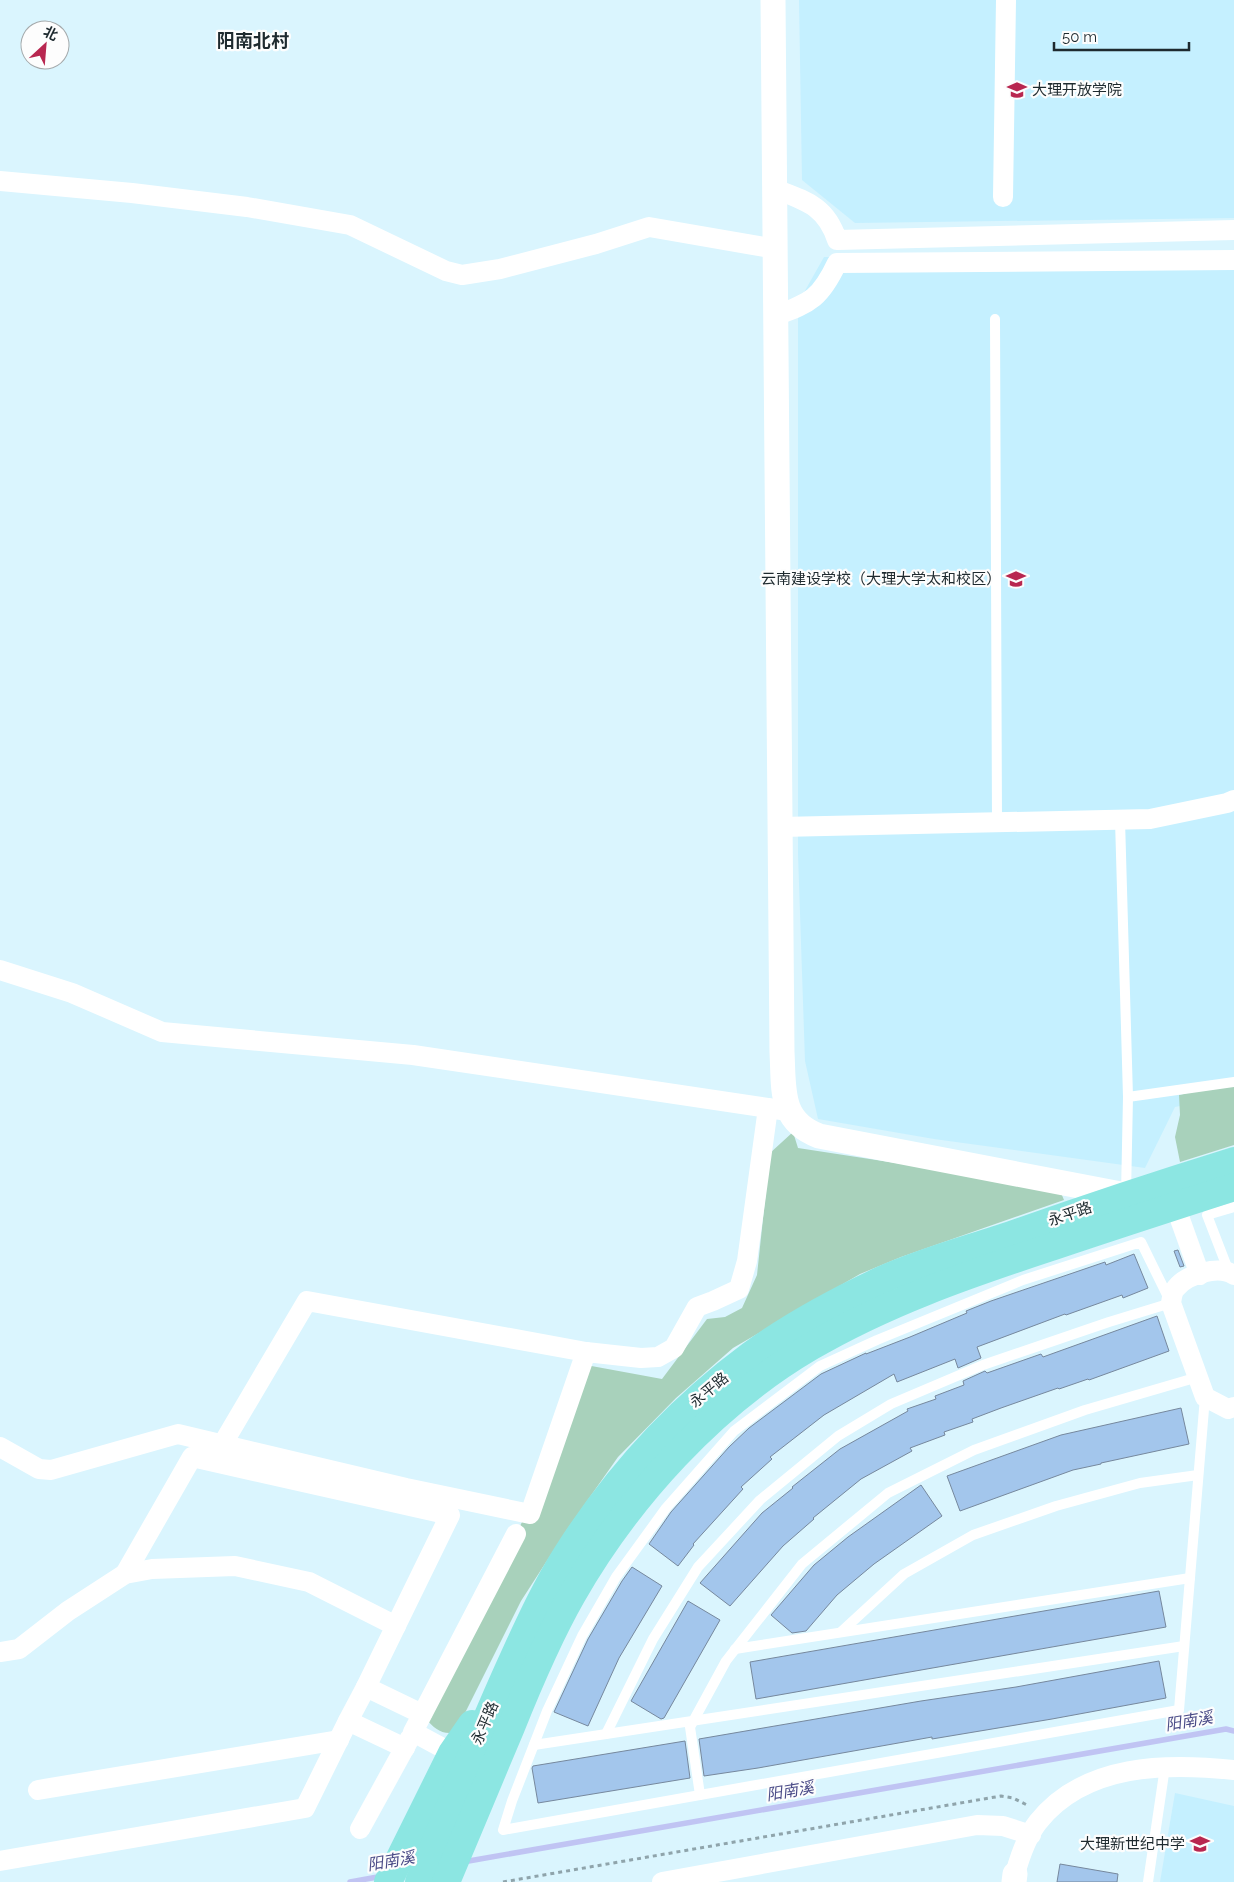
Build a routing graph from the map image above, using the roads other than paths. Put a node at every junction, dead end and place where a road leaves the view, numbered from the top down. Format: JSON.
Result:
{"nodes":[{"id":1,"x":773,"y":0,"type":"edge"},
{"id":2,"x":1006,"y":0,"type":"edge"},
{"id":3,"x":0,"y":181,"type":"edge"},
{"id":4,"x":775,"y":190,"type":"junction"},
{"id":5,"x":1003,"y":197,"type":"dead end"},
{"id":6,"x":1234,"y":230,"type":"edge"},
{"id":7,"x":776,"y":249,"type":"junction"},
{"id":8,"x":1234,"y":260,"type":"edge"},
{"id":9,"x":777,"y":315,"type":"junction"},
{"id":10,"x":995,"y":319,"type":"dead end"},
{"id":11,"x":1234,"y":800,"type":"edge"},
{"id":12,"x":1120,"y":820,"type":"junction"},
{"id":13,"x":997,"y":822,"type":"junction"},
{"id":14,"x":780,"y":827,"type":"junction"},
{"id":15,"x":0,"y":970,"type":"edge"},
{"id":16,"x":1234,"y":1082,"type":"edge"},
{"id":17,"x":1128,"y":1097,"type":"junction"},
{"id":18,"x":778,"y":1109,"type":"junction"},
{"id":19,"x":1234,"y":1161,"type":"edge"},
{"id":20,"x":1234,"y":1187,"type":"edge"},
{"id":21,"x":1171,"y":1194,"type":"junction"},
{"id":22,"x":1126,"y":1195,"type":"junction"},
{"id":23,"x":1234,"y":1207,"type":"edge"},
{"id":24,"x":1232,"y":1274,"type":"edge"},
{"id":25,"x":1200,"y":1275,"type":"junction"},
{"id":26,"x":1171,"y":1303,"type":"junction"},
{"id":27,"x":586,"y":1352,"type":"junction"},
{"id":28,"x":1198,"y":1377,"type":"junction"},
{"id":29,"x":1205,"y":1397,"type":"junction"},
{"id":30,"x":1234,"y":1406,"type":"edge"},
{"id":31,"x":222,"y":1445,"type":"junction"},
{"id":32,"x":0,"y":1447,"type":"edge"},
{"id":33,"x":1198,"y":1475,"type":"junction"},
{"id":34,"x":516,"y":1534,"type":"dead end"},
{"id":35,"x":125,"y":1574,"type":"junction"},
{"id":36,"x":1190,"y":1578,"type":"junction"},
{"id":37,"x":396,"y":1626,"type":"junction"},
{"id":38,"x":840,"y":1633,"type":"junction"},
{"id":39,"x":1184,"y":1646,"type":"junction"},
{"id":40,"x":735,"y":1649,"type":"junction"},
{"id":41,"x":0,"y":1652,"type":"edge"},
{"id":42,"x":366,"y":1686,"type":"junction"},
{"id":43,"x":500,"y":1687,"type":"junction"},
{"id":44,"x":422,"y":1714,"type":"junction"},
{"id":45,"x":348,"y":1721,"type":"junction"},
{"id":46,"x":694,"y":1721,"type":"junction"},
{"id":47,"x":606,"y":1734,"type":"junction"},
{"id":48,"x":339,"y":1740,"type":"junction"},
{"id":49,"x":409,"y":1740,"type":"junction"},
{"id":50,"x":534,"y":1745,"type":"junction"},
{"id":51,"x":452,"y":1753,"type":"junction"},
{"id":52,"x":1165,"y":1767,"type":"junction"},
{"id":53,"x":1234,"y":1770,"type":"edge"},
{"id":54,"x":38,"y":1790,"type":"dead end"},
{"id":55,"x":700,"y":1795,"type":"junction"},
{"id":56,"x":360,"y":1829,"type":"dead end"},
{"id":57,"x":1031,"y":1835,"type":"junction"},
{"id":58,"x":0,"y":1861,"type":"edge"},
{"id":59,"x":1015,"y":1878,"type":"edge"},
{"id":60,"x":388,"y":1882,"type":"edge"},
{"id":61,"x":419,"y":1882,"type":"edge"},
{"id":62,"x":446,"y":1882,"type":"edge"},
{"id":63,"x":662,"y":1882,"type":"edge"},
{"id":64,"x":1148,"y":1882,"type":"edge"}],
"edges":[{"from":1,"to":4,"type":"street"},
{"from":2,"to":5,"type":"street"},
{"from":3,"to":7,"type":"street"},
{"from":4,"to":6,"type":"street"},
{"from":4,"to":7,"type":"street"},
{"from":7,"to":9,"type":"street"},
{"from":8,"to":9,"type":"street"},
{"from":9,"to":14,"type":"street"},
{"from":10,"to":13,"type":"lane"},
{"from":11,"to":12,"type":"street"},
{"from":12,"to":13,"type":"street"},
{"from":12,"to":17,"type":"lane"},
{"from":13,"to":14,"type":"street"},
{"from":14,"to":18,"type":"street"},
{"from":15,"to":18,"type":"street"},
{"from":16,"to":17,"type":"lane"},
{"from":17,"to":22,"type":"lane"},
{"from":18,"to":22,"type":"street"},
{"from":18,"to":27,"type":"street"},
{"from":19,"to":21,"type":"main road","name":"永平路"},
{"from":20,"to":21,"type":"main road","name":"永平路"},
{"from":21,"to":22,"type":"main road","name":"永平路"},
{"from":21,"to":25,"type":"street"},
{"from":21,"to":62,"type":"main road","name":"永平路"},
{"from":22,"to":43,"type":"main road","name":"永平路"},
{"from":23,"to":24,"type":"lane"},
{"from":24,"to":25,"type":"street"},
{"from":25,"to":26,"type":"street"},
{"from":26,"to":28,"type":"street"},
{"from":26,"to":47,"type":"lane"},
{"from":26,"to":50,"type":"lane"},
{"from":27,"to":31,"type":"street"},
{"from":27,"to":31,"type":"street"},
{"from":28,"to":29,"type":"street"},
{"from":28,"to":40,"type":"lane"},
{"from":29,"to":30,"type":"street"},
{"from":29,"to":33,"type":"lane"},
{"from":31,"to":32,"type":"street"},
{"from":33,"to":36,"type":"lane"},
{"from":33,"to":38,"type":"lane"},
{"from":34,"to":44,"type":"street"},
{"from":35,"to":37,"type":"street"},
{"from":35,"to":37,"type":"street"},
{"from":35,"to":41,"type":"street"},
{"from":36,"to":38,"type":"lane"},
{"from":36,"to":39,"type":"lane"},
{"from":37,"to":42,"type":"street"},
{"from":38,"to":40,"type":"lane"},
{"from":39,"to":46,"type":"lane"},
{"from":39,"to":55,"type":"lane"},
{"from":40,"to":46,"type":"lane"},
{"from":42,"to":44,"type":"street"},
{"from":42,"to":45,"type":"street"},
{"from":43,"to":51,"type":"main road"},
{"from":43,"to":61,"type":"main road","name":"永平路"},
{"from":44,"to":49,"type":"street"},
{"from":45,"to":48,"type":"street"},
{"from":45,"to":49,"type":"street"},
{"from":46,"to":47,"type":"lane"},
{"from":46,"to":55,"type":"lane"},
{"from":47,"to":50,"type":"lane"},
{"from":48,"to":54,"type":"street"},
{"from":48,"to":58,"type":"street"},
{"from":49,"to":51,"type":"street"},
{"from":49,"to":56,"type":"street"},
{"from":50,"to":55,"type":"lane"},
{"from":51,"to":60,"type":"main road"},
{"from":52,"to":53,"type":"street"},
{"from":52,"to":57,"type":"street"},
{"from":52,"to":64,"type":"lane"},
{"from":57,"to":59,"type":"street"},
{"from":57,"to":63,"type":"street"}]}
